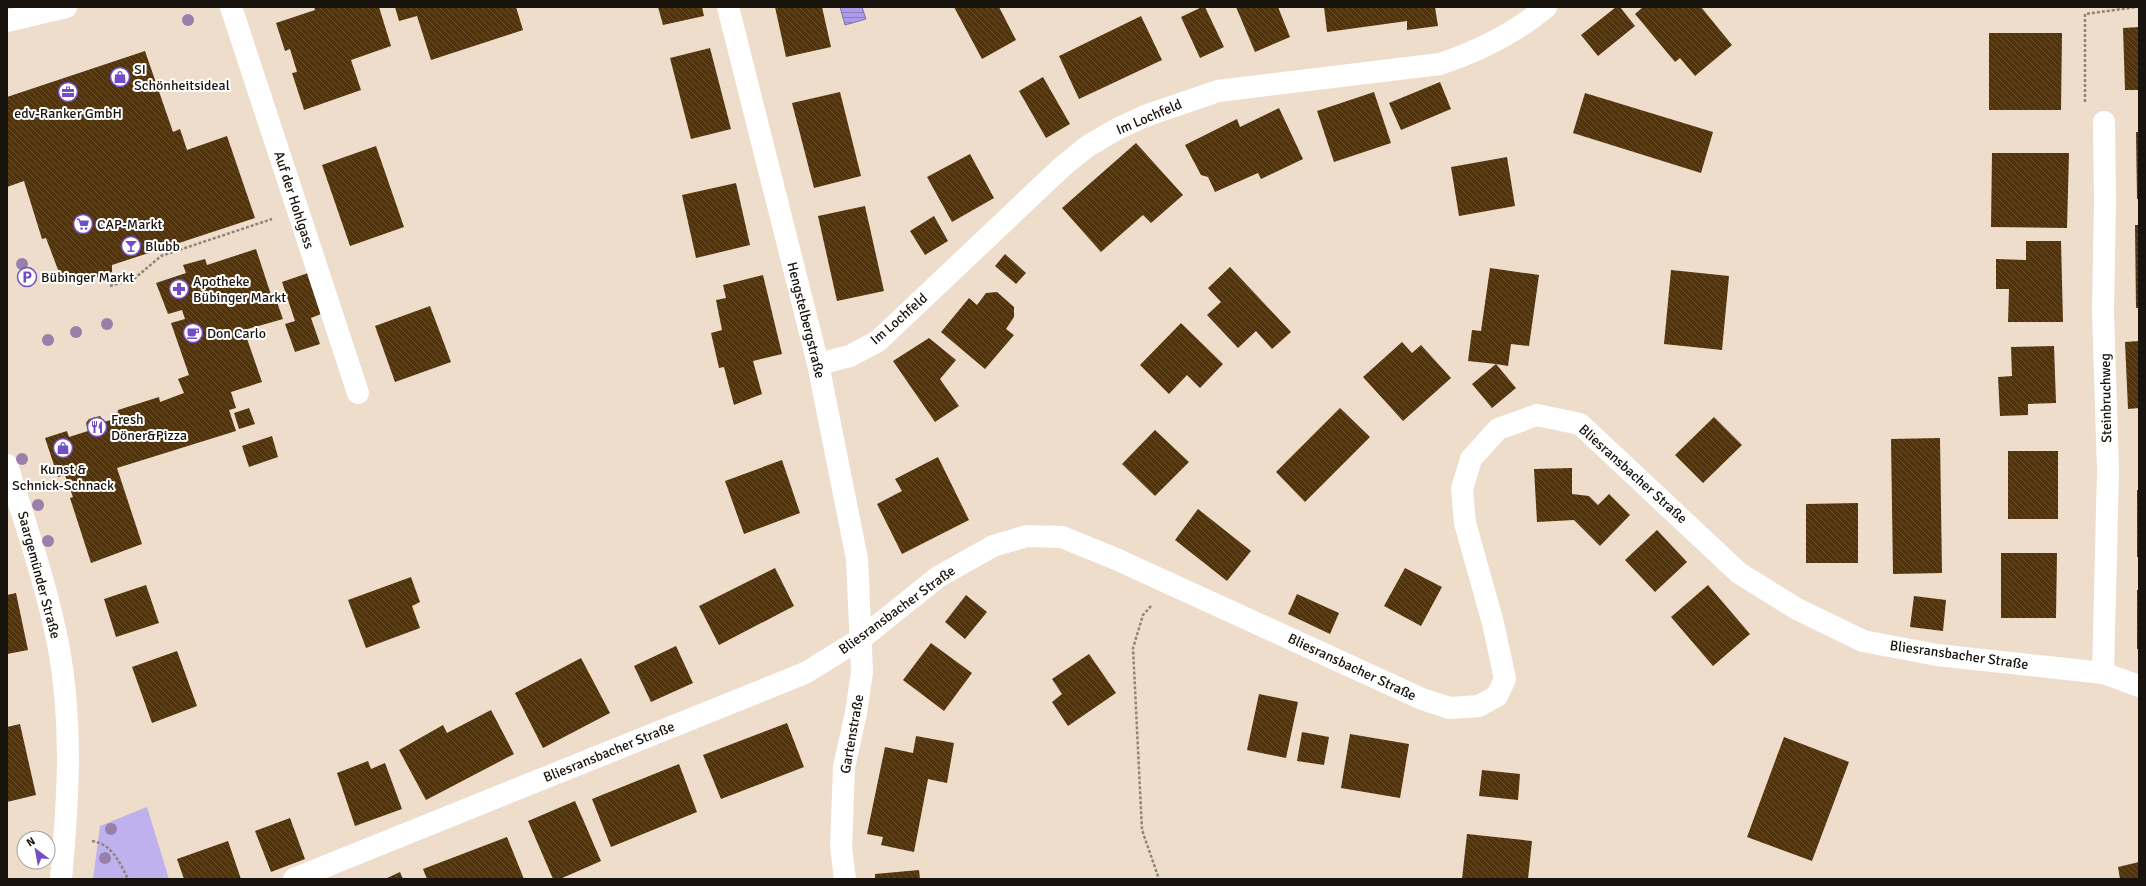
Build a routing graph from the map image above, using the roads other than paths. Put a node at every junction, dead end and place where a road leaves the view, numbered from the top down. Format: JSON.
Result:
{"nodes":[{"id":1,"x":66,"y":7,"type":"edge"},
{"id":2,"x":230,"y":7,"type":"edge"},
{"id":3,"x":728,"y":7,"type":"edge"},
{"id":4,"x":1546,"y":7,"type":"edge"},
{"id":5,"x":7,"y":21,"type":"edge"},
{"id":6,"x":2104,"y":122,"type":"road end"},
{"id":7,"x":818,"y":364,"type":"junction"},
{"id":8,"x":358,"y":393,"type":"dead end"},
{"id":9,"x":7,"y":465,"type":"edge"},
{"id":10,"x":862,"y":638,"type":"junction"},
{"id":11,"x":2103,"y":673,"type":"junction"},
{"id":12,"x":2139,"y":686,"type":"edge"},
{"id":13,"x":61,"y":879,"type":"edge"},
{"id":14,"x":294,"y":879,"type":"edge"},
{"id":15,"x":845,"y":879,"type":"edge"}],
"edges":[{"from":1,"to":5,"type":"street"},
{"from":2,"to":8,"type":"street","name":"Auf der Hohlgass"},
{"from":3,"to":7,"type":"street","name":"Hengstelbergstraße"},
{"from":4,"to":7,"type":"street","name":"Im Lochfeld"},
{"from":6,"to":11,"type":"street","name":"Steinbruchweg"},
{"from":7,"to":10,"type":"street","name":"Hengstelbergstraße"},
{"from":9,"to":13,"type":"street","name":"Saargemünder Straße"},
{"from":10,"to":11,"type":"street","name":"Bliesransbacher Straße"},
{"from":10,"to":14,"type":"street","name":"Bliesransbacher Straße"},
{"from":10,"to":15,"type":"street","name":"Gartenstraße"},
{"from":11,"to":12,"type":"street","name":"Bliesransbacher Straße"}]}
